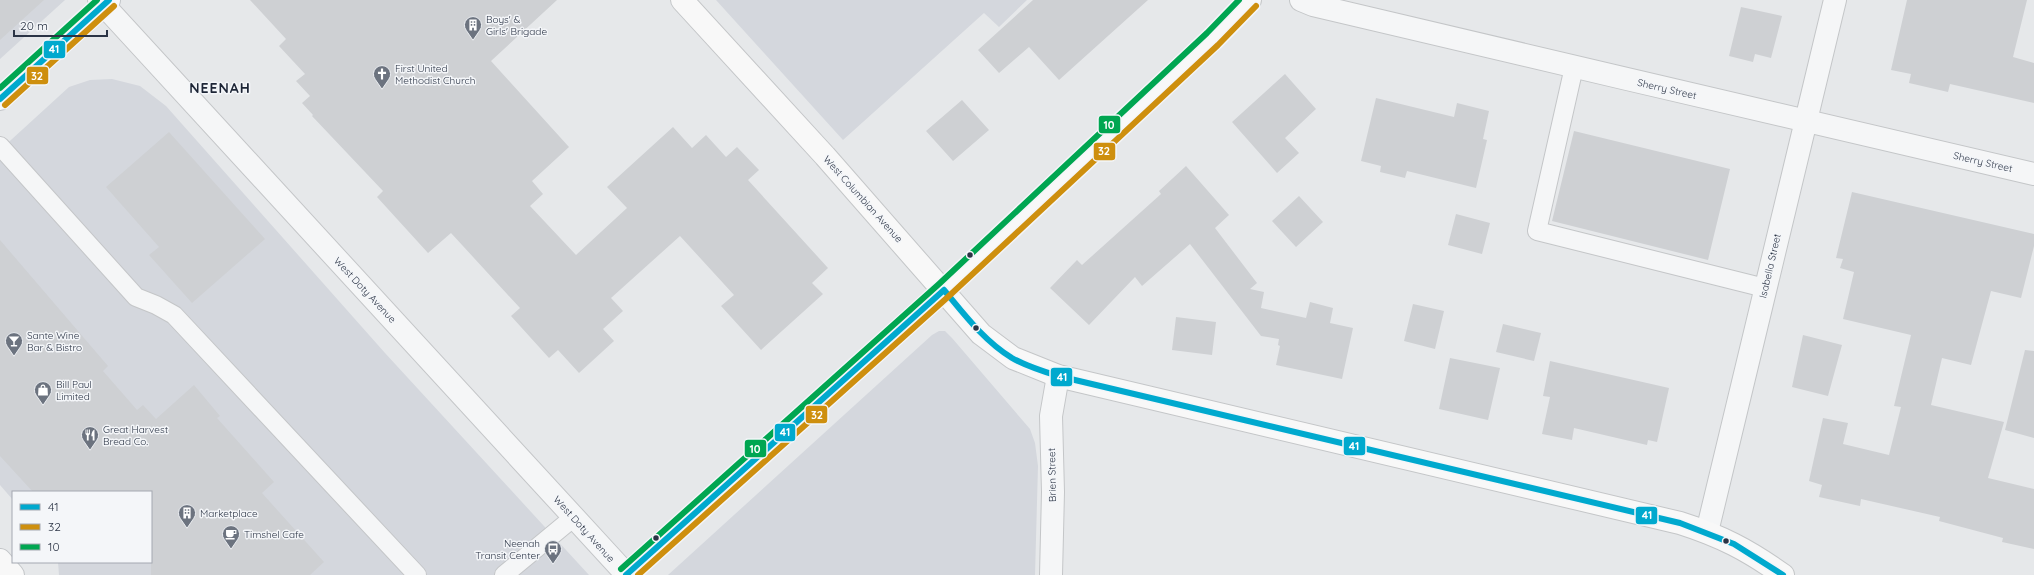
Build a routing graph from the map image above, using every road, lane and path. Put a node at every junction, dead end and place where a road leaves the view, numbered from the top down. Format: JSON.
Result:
{"nodes":[{"id":1,"x":682,"y":0,"type":"edge"},
{"id":2,"x":1250,"y":0,"type":"edge"},
{"id":3,"x":1301,"y":0,"type":"edge"},
{"id":4,"x":1834,"y":0,"type":"edge"},
{"id":5,"x":104,"y":2,"type":"edge"},
{"id":6,"x":1574,"y":68,"type":"junction"},
{"id":7,"x":0,"y":99,"type":"edge"},
{"id":8,"x":1805,"y":120,"type":"junction"},
{"id":9,"x":0,"y":146,"type":"edge"},
{"id":10,"x":2034,"y":174,"type":"edge"},
{"id":11,"x":1765,"y":288,"type":"junction"},
{"id":12,"x":944,"y":290,"type":"junction"},
{"id":13,"x":1058,"y":376,"type":"junction"},
{"id":14,"x":574,"y":517,"type":"junction"},
{"id":15,"x":1707,"y":532,"type":"junction"},
{"id":16,"x":0,"y":560,"type":"edge"},
{"id":17,"x":510,"y":571,"type":"edge"},
{"id":18,"x":13,"y":575,"type":"edge"},
{"id":19,"x":417,"y":575,"type":"edge"},
{"id":20,"x":626,"y":575,"type":"edge"},
{"id":21,"x":1051,"y":575,"type":"edge"},
{"id":22,"x":1783,"y":575,"type":"edge"}],
"edges":[{"from":1,"to":12,"type":"main road","name":"West Columbian Avenue"},
{"from":2,"to":12,"type":"main road"},
{"from":3,"to":6,"type":"street","name":"Sherry Street"},
{"from":4,"to":8,"type":"street","name":"Isabella Street"},
{"from":5,"to":7,"type":"main road"},
{"from":5,"to":14,"type":"street","name":"West Doty Avenue"},
{"from":6,"to":8,"type":"street","name":"Sherry Street"},
{"from":6,"to":11,"type":"lane"},
{"from":8,"to":10,"type":"street","name":"Sherry Street"},
{"from":8,"to":11,"type":"street","name":"Isabella Street"},
{"from":9,"to":19,"type":"lane"},
{"from":11,"to":15,"type":"street","name":"Isabella Street"},
{"from":12,"to":13,"type":"main road","name":"West Columbian Avenue"},
{"from":12,"to":20,"type":"main road"},
{"from":13,"to":15,"type":"main road","name":"West Columbian Avenue"},
{"from":13,"to":21,"type":"street","name":"Brien Street"},
{"from":14,"to":17,"type":"lane"},
{"from":14,"to":20,"type":"street","name":"West Doty Avenue"},
{"from":15,"to":22,"type":"main road","name":"West Columbian Avenue"},
{"from":16,"to":18,"type":"main road"}]}
